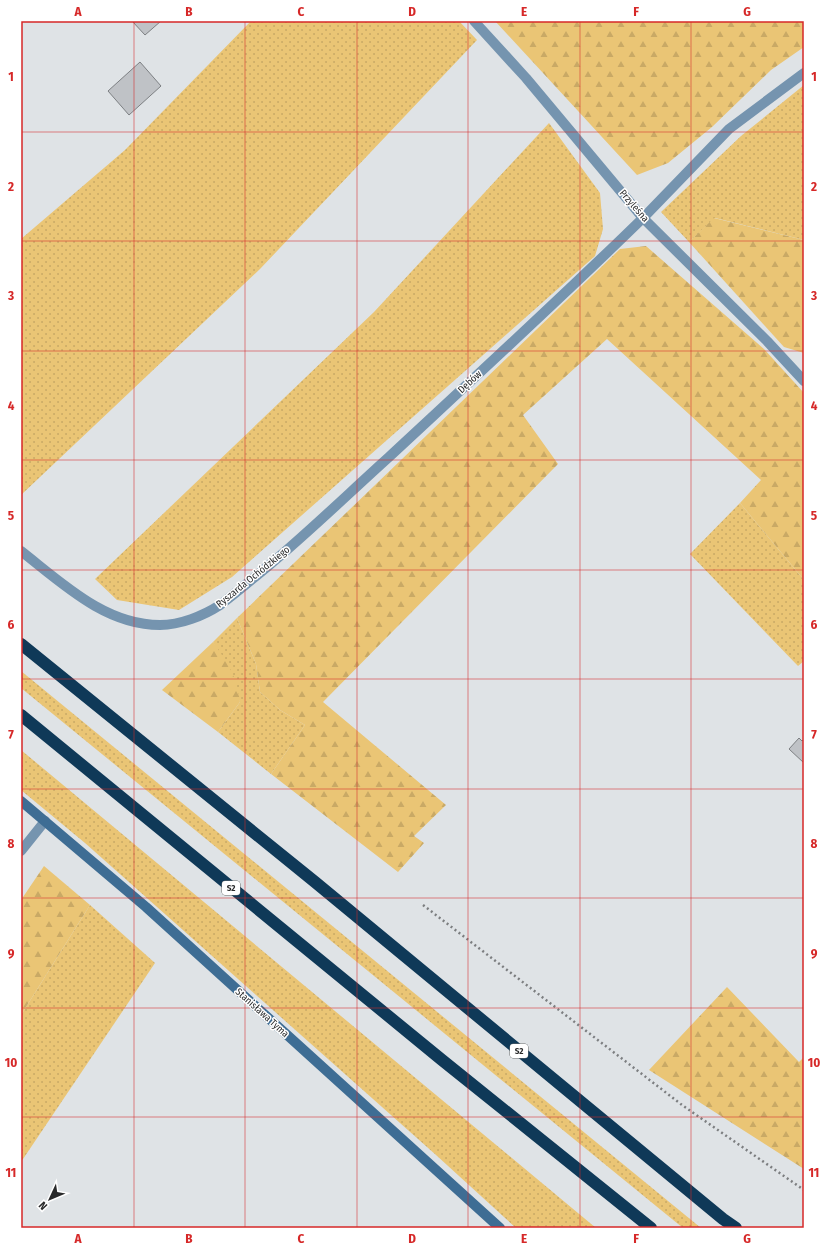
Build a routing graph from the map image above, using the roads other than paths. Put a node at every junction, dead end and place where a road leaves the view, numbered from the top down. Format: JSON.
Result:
{"nodes":[{"id":1,"x":474,"y":21,"type":"edge"},
{"id":2,"x":804,"y":73,"type":"edge"},
{"id":3,"x":643,"y":218,"type":"junction"},
{"id":4,"x":804,"y":381,"type":"edge"},
{"id":5,"x":294,"y":544,"type":"joint"},
{"id":6,"x":21,"y":551,"type":"edge"},
{"id":7,"x":21,"y":644,"type":"edge"},
{"id":8,"x":21,"y":715,"type":"edge"},
{"id":9,"x":21,"y":801,"type":"edge"},
{"id":10,"x":45,"y":821,"type":"junction"},
{"id":11,"x":21,"y":851,"type":"edge"},
{"id":12,"x":500,"y":1228,"type":"edge"},
{"id":13,"x":651,"y":1228,"type":"edge"},
{"id":14,"x":735,"y":1228,"type":"edge"}],
"edges":[{"from":1,"to":3,"type":"street","name":"Przyleśna"},
{"from":2,"to":3,"type":"street","name":"Dębów"},
{"from":3,"to":4,"type":"street","name":"Przyleśna"},
{"from":3,"to":5,"type":"street","name":"Dębów"},
{"from":5,"to":6,"type":"street","name":"Ryszarda Ochódzkiego"},
{"from":7,"to":14,"type":"highway","number":"S2"},
{"from":8,"to":13,"type":"highway","number":"S2"},
{"from":9,"to":10,"type":"street","name":"Stanisława Tyma"},
{"from":10,"to":11,"type":"street"},
{"from":10,"to":12,"type":"street","name":"Stanisława Tyma"}]}
